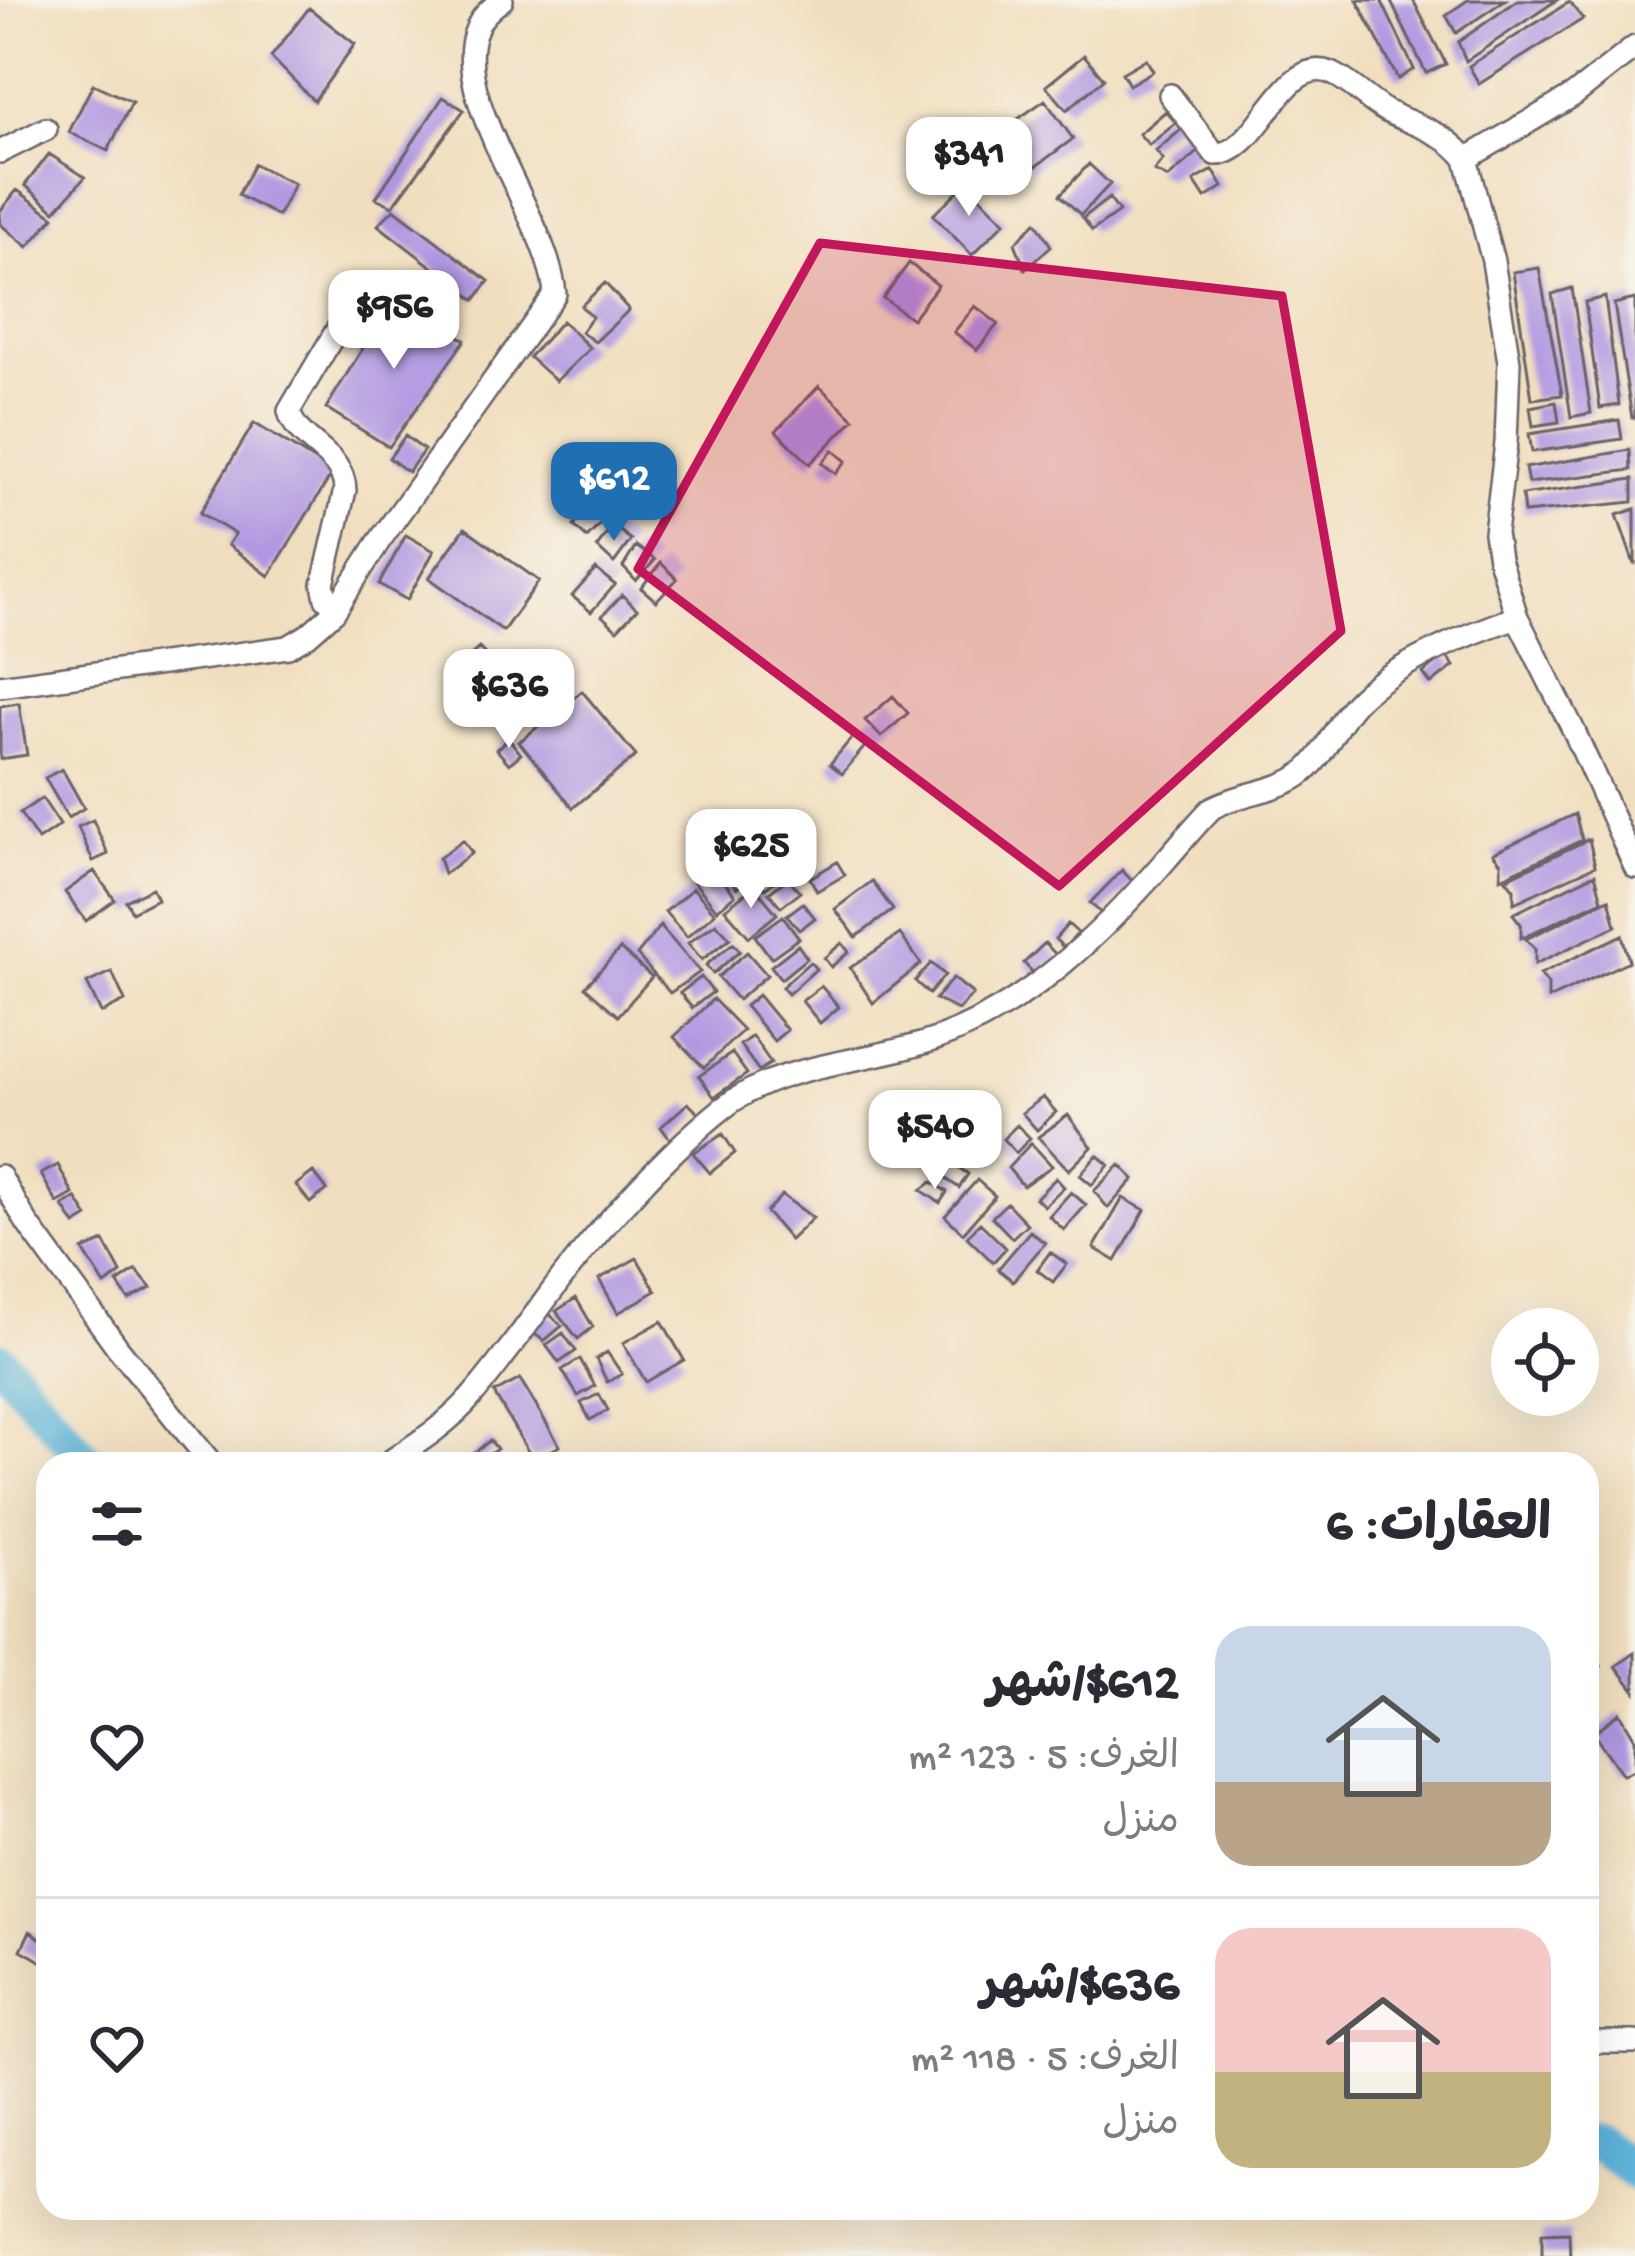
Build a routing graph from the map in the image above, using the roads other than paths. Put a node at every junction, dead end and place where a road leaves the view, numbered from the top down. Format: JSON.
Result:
{"nodes":[{"id":1,"x":502,"y":0,"type":"edge"},
{"id":2,"x":1635,"y":46,"type":"edge"},
{"id":3,"x":1170,"y":95,"type":"dead end"},
{"id":4,"x":46,"y":129,"type":"dead end"},
{"id":5,"x":0,"y":152,"type":"edge"},
{"id":6,"x":1466,"y":159,"type":"junction"},
{"id":7,"x":338,"y":328,"type":"dead end"},
{"id":8,"x":336,"y":608,"type":"junction"},
{"id":9,"x":1517,"y":617,"type":"junction"},
{"id":10,"x":0,"y":686,"type":"edge"},
{"id":11,"x":1635,"y":867,"type":"edge"},
{"id":12,"x":0,"y":1176,"type":"edge"},
{"id":13,"x":202,"y":1452,"type":"edge"},
{"id":14,"x":403,"y":1452,"type":"edge"},
{"id":15,"x":1599,"y":2042,"type":"edge"},
{"id":16,"x":1635,"y":2042,"type":"edge"}],
"edges":[{"from":1,"to":8,"type":"street"},
{"from":2,"to":6,"type":"street"},
{"from":3,"to":6,"type":"street"},
{"from":4,"to":5,"type":"street"},
{"from":6,"to":9,"type":"street"},
{"from":7,"to":8,"type":"street"},
{"from":8,"to":10,"type":"street"},
{"from":9,"to":11,"type":"street"},
{"from":9,"to":14,"type":"street"},
{"from":12,"to":13,"type":"street"},
{"from":15,"to":16,"type":"street"}]}
